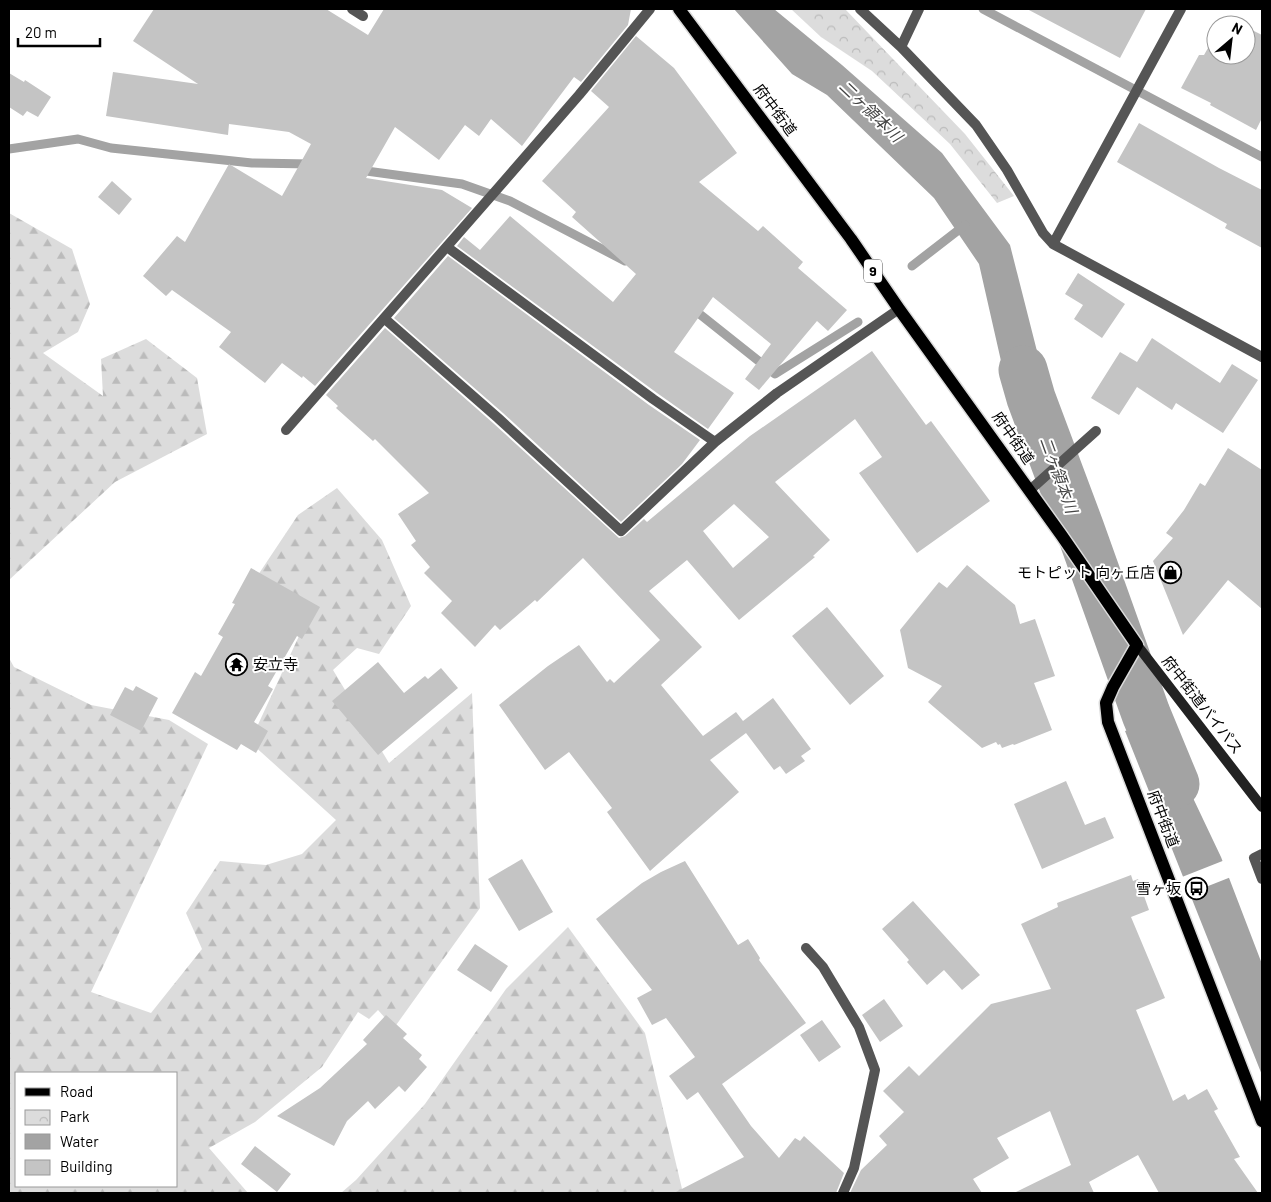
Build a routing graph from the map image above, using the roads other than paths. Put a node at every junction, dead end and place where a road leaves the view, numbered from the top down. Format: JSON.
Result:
{"nodes":[{"id":1,"x":352,"y":9,"type":"edge"},
{"id":2,"x":650,"y":9,"type":"edge"},
{"id":3,"x":679,"y":9,"type":"edge"},
{"id":4,"x":860,"y":9,"type":"edge"},
{"id":5,"x":919,"y":9,"type":"edge"},
{"id":6,"x":1181,"y":9,"type":"edge"},
{"id":7,"x":363,"y":16,"type":"dead end"},
{"id":8,"x":901,"y":46,"type":"junction"},
{"id":9,"x":1053,"y":244,"type":"junction"},
{"id":10,"x":447,"y":247,"type":"junction"},
{"id":11,"x":899,"y":309,"type":"junction"},
{"id":12,"x":385,"y":318,"type":"junction"},
{"id":13,"x":1262,"y":357,"type":"edge"},
{"id":14,"x":286,"y":430,"type":"dead end"},
{"id":15,"x":1096,"y":431,"type":"dead end"},
{"id":16,"x":715,"y":442,"type":"junction"},
{"id":17,"x":1031,"y":489,"type":"junction"},
{"id":18,"x":1137,"y":645,"type":"junction"},
{"id":19,"x":1262,"y":807,"type":"edge"},
{"id":20,"x":1262,"y":854,"type":"edge"},
{"id":21,"x":1262,"y":880,"type":"edge"},
{"id":22,"x":806,"y":948,"type":"dead end"},
{"id":23,"x":1262,"y":1121,"type":"edge"},
{"id":24,"x":843,"y":1193,"type":"edge"}],
"edges":[{"from":1,"to":7,"type":"street"},
{"from":2,"to":10,"type":"street"},
{"from":3,"to":11,"type":"main road","name":"府中街道","number":"9"},
{"from":4,"to":8,"type":"street"},
{"from":5,"to":8,"type":"street"},
{"from":6,"to":9,"type":"street"},
{"from":8,"to":9,"type":"street"},
{"from":9,"to":13,"type":"street"},
{"from":10,"to":12,"type":"street"},
{"from":10,"to":16,"type":"street"},
{"from":11,"to":16,"type":"street"},
{"from":11,"to":17,"type":"main road","name":"府中街道","number":"9"},
{"from":12,"to":14,"type":"street"},
{"from":12,"to":16,"type":"street"},
{"from":15,"to":17,"type":"street"},
{"from":17,"to":18,"type":"main road","name":"府中街道","number":"9"},
{"from":18,"to":19,"type":"street","name":"府中街道バイパス"},
{"from":18,"to":23,"type":"main road","name":"府中街道"},
{"from":20,"to":21,"type":"street"},
{"from":22,"to":24,"type":"street"}]}
